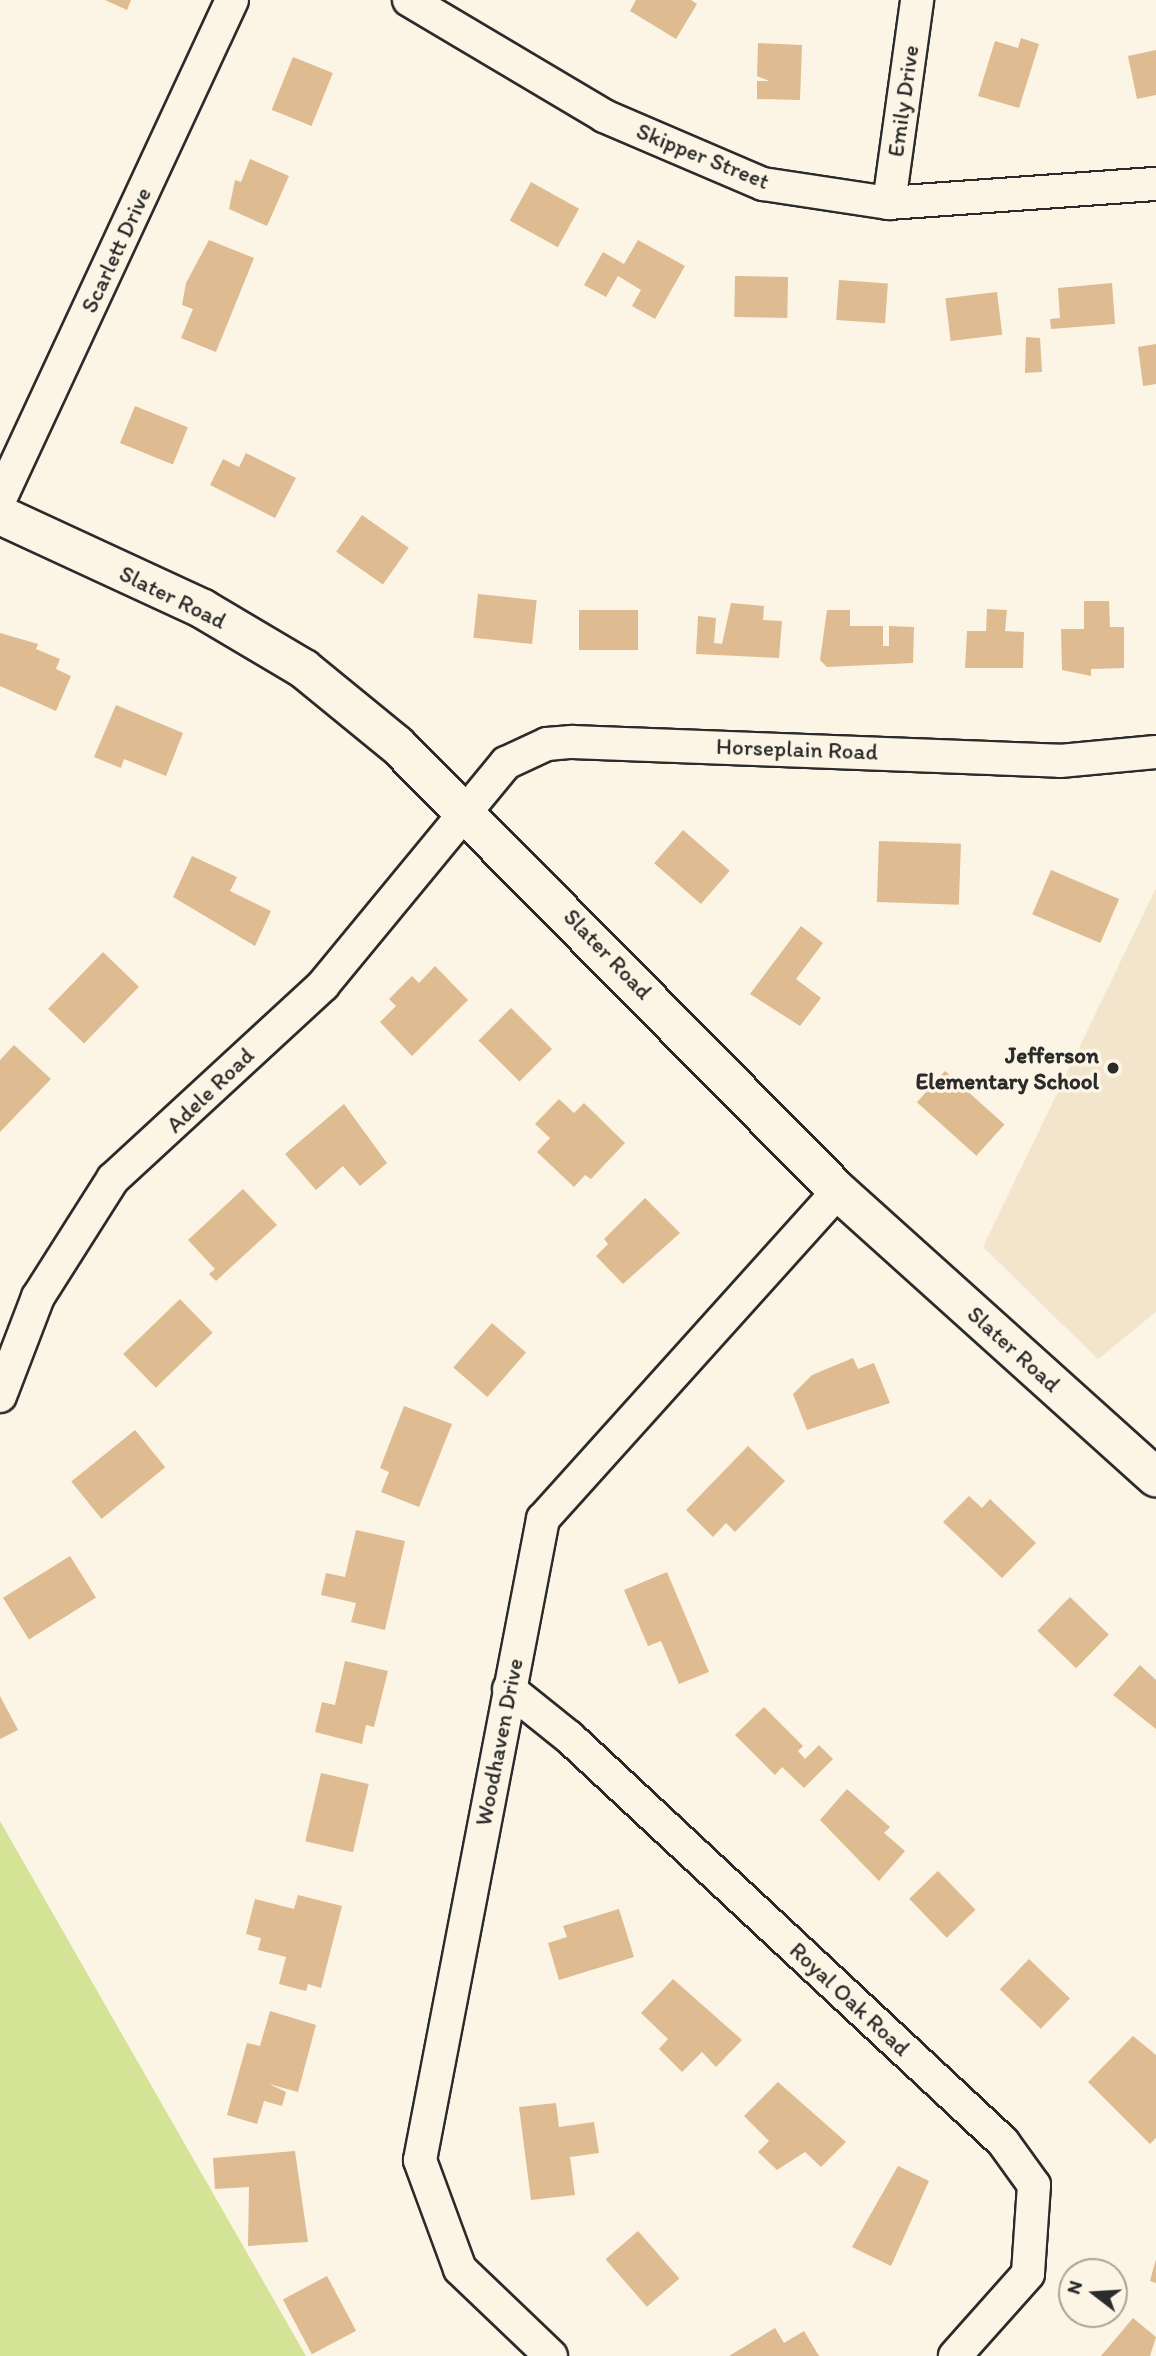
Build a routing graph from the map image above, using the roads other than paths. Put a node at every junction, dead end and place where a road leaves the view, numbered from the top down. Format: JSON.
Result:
{"nodes":[{"id":1,"x":232,"y":0,"type":"edge"},
{"id":2,"x":409,"y":0,"type":"edge"},
{"id":3,"x":917,"y":0,"type":"edge"},
{"id":4,"x":1156,"y":184,"type":"edge"},
{"id":5,"x":889,"y":203,"type":"junction"},
{"id":6,"x":0,"y":499,"type":"edge"},
{"id":7,"x":0,"y":515,"type":"edge"},
{"id":8,"x":1156,"y":752,"type":"edge"},
{"id":9,"x":462,"y":810,"type":"junction"},
{"id":10,"x":838,"y":1191,"type":"junction"},
{"id":11,"x":0,"y":1396,"type":"edge"},
{"id":12,"x":1156,"y":1477,"type":"edge"},
{"id":13,"x":509,"y":1689,"type":"junction"},
{"id":14,"x":551,"y":2356,"type":"edge"},
{"id":15,"x":955,"y":2356,"type":"edge"}],
"edges":[{"from":1,"to":6,"type":"street","name":"Scarlett Drive"},
{"from":2,"to":5,"type":"street","name":"Skipper Street"},
{"from":3,"to":5,"type":"street","name":"Emily Drive"},
{"from":4,"to":5,"type":"street","name":"Skipper Street"},
{"from":7,"to":9,"type":"main road","name":"Slater Road"},
{"from":8,"to":9,"type":"street","name":"Horseplain Road"},
{"from":9,"to":10,"type":"main road","name":"Slater Road"},
{"from":9,"to":11,"type":"street","name":"Adele Road"},
{"from":10,"to":12,"type":"main road","name":"Slater Road"},
{"from":10,"to":13,"type":"street","name":"Woodhaven Drive"},
{"from":13,"to":14,"type":"street","name":"Woodhaven Drive"},
{"from":13,"to":15,"type":"street","name":"Royal Oak Road"}]}
